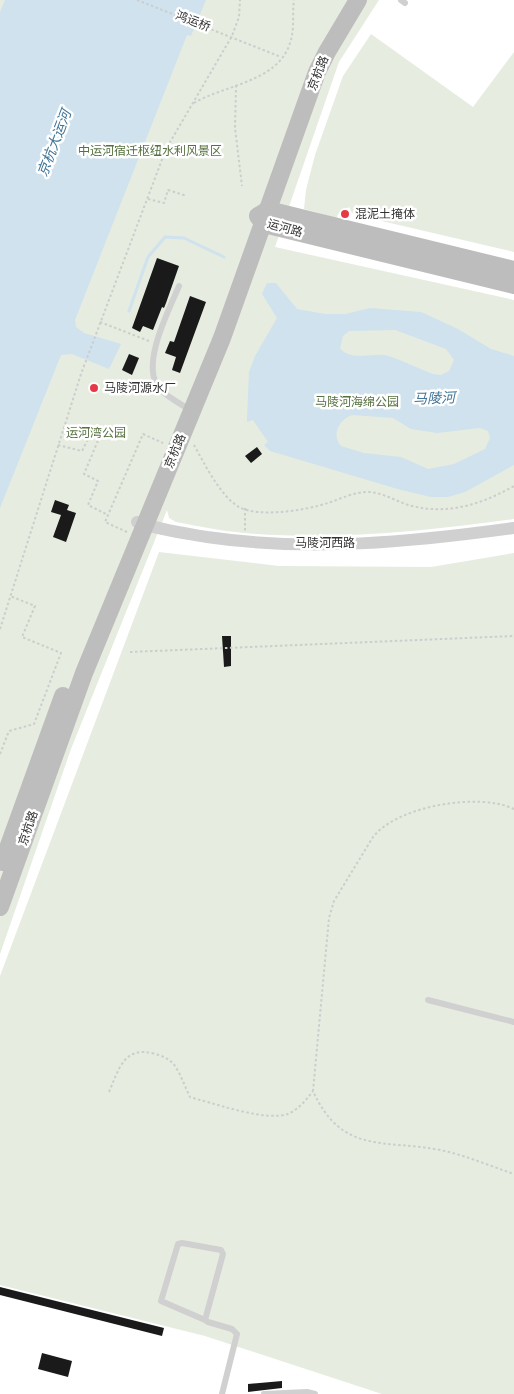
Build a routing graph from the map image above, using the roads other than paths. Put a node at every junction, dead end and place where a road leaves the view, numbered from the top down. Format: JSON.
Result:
{"nodes":[{"id":1,"x":348,"y":0,"type":"edge"},
{"id":2,"x":358,"y":0,"type":"edge"},
{"id":3,"x":263,"y":217,"type":"junction"},
{"id":4,"x":514,"y":270,"type":"edge"},
{"id":5,"x":514,"y":285,"type":"edge"},
{"id":6,"x":179,"y":286,"type":"dead end"},
{"id":7,"x":187,"y":408,"type":"junction"},
{"id":8,"x":138,"y":527,"type":"junction"},
{"id":9,"x":514,"y":528,"type":"edge"},
{"id":10,"x":0,"y":872,"type":"edge"},
{"id":11,"x":0,"y":907,"type":"edge"},
{"id":12,"x":428,"y":1000,"type":"dead end"},
{"id":13,"x":514,"y":1022,"type":"edge"},
{"id":14,"x":205,"y":1320,"type":"junction"},
{"id":15,"x":222,"y":1394,"type":"edge"},
{"id":16,"x":264,"y":1394,"type":"edge"},
{"id":17,"x":315,"y":1394,"type":"edge"}],
"edges":[{"from":1,"to":3,"type":"street","name":"京杭路"},
{"from":2,"to":3,"type":"street","name":"京杭路"},
{"from":3,"to":4,"type":"street","name":"运河路"},
{"from":3,"to":5,"type":"street","name":"运河路"},
{"from":3,"to":7,"type":"street","name":"京杭路"},
{"from":3,"to":8,"type":"street","name":"京杭路"},
{"from":6,"to":7,"type":"lane"},
{"from":7,"to":8,"type":"street","name":"京杭路"},
{"from":8,"to":9,"type":"street","name":"马陵河西路"},
{"from":8,"to":10,"type":"street","name":"京杭路"},
{"from":8,"to":11,"type":"street","name":"京杭路"},
{"from":12,"to":13,"type":"lane"},
{"from":14,"to":14,"type":"lane"},
{"from":14,"to":15,"type":"lane"},
{"from":16,"to":17,"type":"lane"}]}
